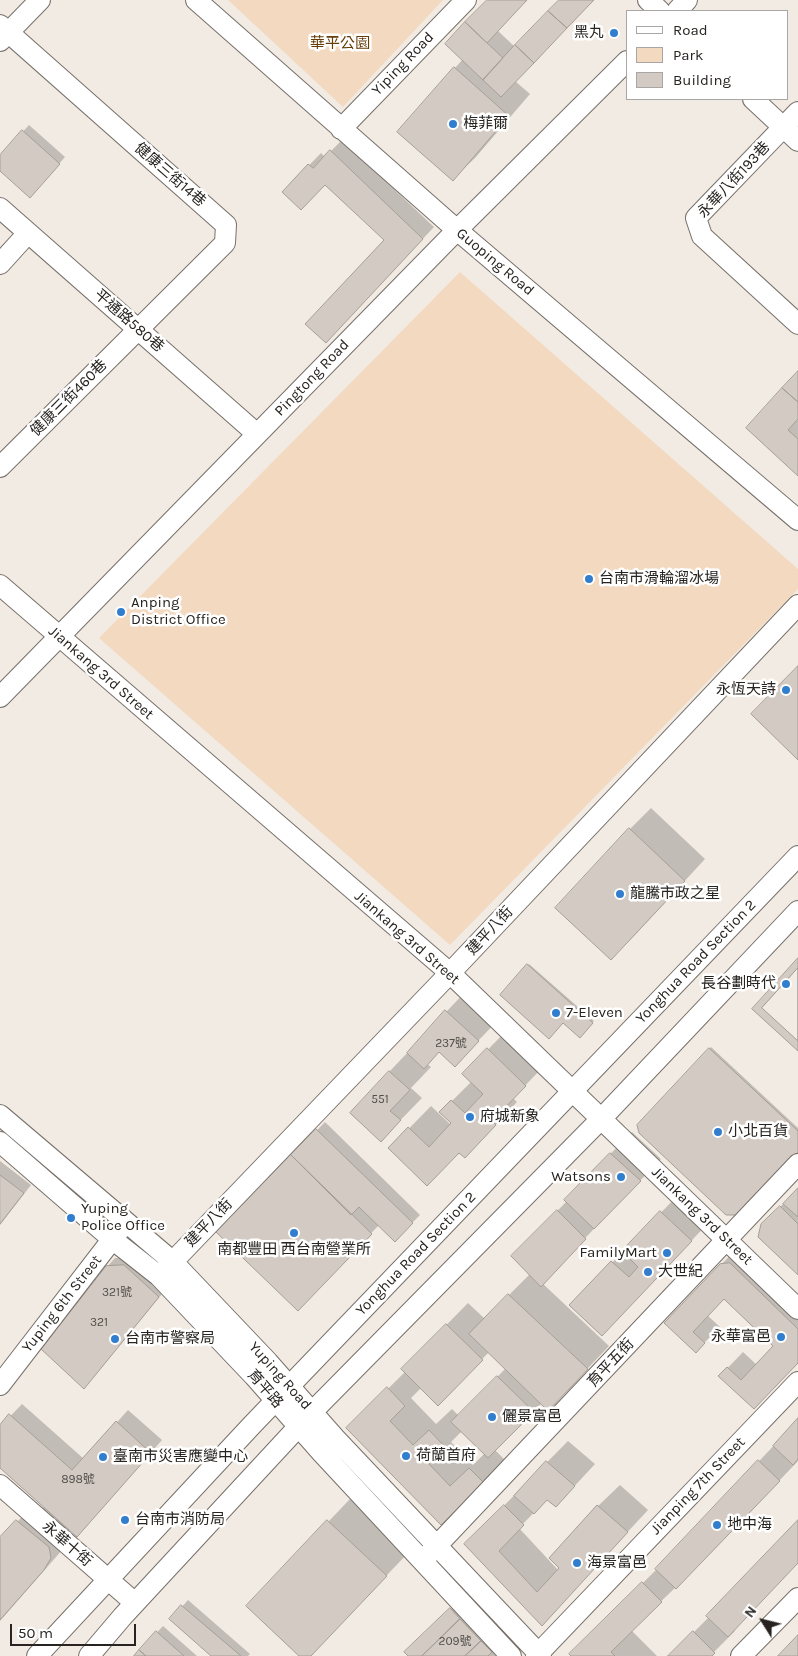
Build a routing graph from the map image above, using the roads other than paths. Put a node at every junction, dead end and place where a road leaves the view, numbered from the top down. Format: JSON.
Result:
{"nodes":[{"id":1,"x":40,"y":0,"type":"edge"},
{"id":2,"x":196,"y":0,"type":"edge"},
{"id":3,"x":466,"y":0,"type":"edge"},
{"id":4,"x":648,"y":0,"type":"edge"},
{"id":5,"x":688,"y":0,"type":"edge"},
{"id":6,"x":659,"y":10,"type":"edge"},
{"id":7,"x":677,"y":10,"type":"edge"},
{"id":8,"x":3,"y":33,"type":"edge"},
{"id":9,"x":626,"y":62,"type":"edge"},
{"id":10,"x":754,"y":100,"type":"edge"},
{"id":11,"x":798,"y":112,"type":"edge"},
{"id":12,"x":783,"y":127,"type":"junction"},
{"id":13,"x":341,"y":129,"type":"junction"},
{"id":14,"x":798,"y":141,"type":"edge"},
{"id":15,"x":0,"y":208,"type":"edge"},
{"id":16,"x":457,"y":230,"type":"junction"},
{"id":17,"x":28,"y":233,"type":"junction"},
{"id":18,"x":0,"y":264,"type":"edge"},
{"id":19,"x":798,"y":324,"type":"edge"},
{"id":20,"x":139,"y":330,"type":"junction"},
{"id":21,"x":257,"y":434,"type":"junction"},
{"id":22,"x":0,"y":467,"type":"edge"},
{"id":23,"x":798,"y":520,"type":"edge"},
{"id":24,"x":0,"y":585,"type":"edge"},
{"id":25,"x":798,"y":605,"type":"edge"},
{"id":26,"x":59,"y":636,"type":"junction"},
{"id":27,"x":0,"y":697,"type":"edge"},
{"id":28,"x":798,"y":856,"type":"edge"},
{"id":29,"x":798,"y":911,"type":"edge"},
{"id":30,"x":450,"y":973,"type":"junction"},
{"id":31,"x":573,"y":1091,"type":"junction"},
{"id":32,"x":0,"y":1115,"type":"edge"},
{"id":33,"x":602,"y":1118,"type":"junction"},
{"id":34,"x":0,"y":1142,"type":"edge"},
{"id":35,"x":798,"y":1164,"type":"edge"},
{"id":36,"x":125,"y":1223,"type":"junction"},
{"id":37,"x":112,"y":1239,"type":"junction"},
{"id":38,"x":727,"y":1240,"type":"junction"},
{"id":39,"x":165,"y":1269,"type":"junction"},
{"id":40,"x":798,"y":1308,"type":"edge"},
{"id":41,"x":798,"y":1382,"type":"edge"},
{"id":42,"x":0,"y":1385,"type":"edge"},
{"id":43,"x":289,"y":1386,"type":"junction"},
{"id":44,"x":275,"y":1401,"type":"junction"},
{"id":45,"x":312,"y":1412,"type":"junction"},
{"id":46,"x":298,"y":1428,"type":"junction"},
{"id":47,"x":0,"y":1485,"type":"edge"},
{"id":48,"x":437,"y":1546,"type":"junction"},
{"id":49,"x":422,"y":1560,"type":"junction"},
{"id":50,"x":107,"y":1579,"type":"junction"},
{"id":51,"x":798,"y":1598,"type":"edge"},
{"id":52,"x":135,"y":1603,"type":"junction"},
{"id":53,"x":539,"y":1655,"type":"edge"},
{"id":54,"x":37,"y":1656,"type":"edge"},
{"id":55,"x":89,"y":1656,"type":"edge"},
{"id":56,"x":511,"y":1656,"type":"edge"},
{"id":57,"x":741,"y":1656,"type":"edge"}],
"edges":[{"from":1,"to":8,"type":"street"},
{"from":2,"to":13,"type":"street","name":"Guoping Road"},
{"from":3,"to":13,"type":"street","name":"Yiping Road"},
{"from":4,"to":6,"type":"street"},
{"from":5,"to":7,"type":"street"},
{"from":8,"to":20,"type":"street","name":"健康三街14巷"},
{"from":9,"to":16,"type":"street","name":"Pingtong Road"},
{"from":10,"to":12,"type":"street"},
{"from":11,"to":12,"type":"street"},
{"from":12,"to":14,"type":"street"},
{"from":12,"to":19,"type":"street","name":"永華八街193巷"},
{"from":13,"to":16,"type":"street","name":"Guoping Road"},
{"from":15,"to":17,"type":"street","name":"平通路580巷"},
{"from":16,"to":21,"type":"street","name":"Pingtong Road"},
{"from":16,"to":23,"type":"street","name":"Guoping Road"},
{"from":17,"to":18,"type":"street"},
{"from":17,"to":20,"type":"street","name":"平通路580巷"},
{"from":20,"to":21,"type":"street","name":"平通路580巷"},
{"from":20,"to":22,"type":"street","name":"健康三街460巷"},
{"from":21,"to":26,"type":"street","name":"Pingtong Road"},
{"from":24,"to":26,"type":"street","name":"Jiankang 3rd Street"},
{"from":25,"to":30,"type":"street","name":"建平八街"},
{"from":26,"to":27,"type":"street","name":"Pingtong Road"},
{"from":26,"to":30,"type":"street","name":"Jiankang 3rd Street"},
{"from":28,"to":31,"type":"street","name":"Yonghua Road Section 2"},
{"from":29,"to":33,"type":"street"},
{"from":30,"to":31,"type":"street","name":"Jiankang 3rd Street"},
{"from":30,"to":39,"type":"street","name":"建平八街"},
{"from":31,"to":33,"type":"street","name":"Jiankang 3rd Street"},
{"from":31,"to":43,"type":"street","name":"Yonghua Road Section 2"},
{"from":32,"to":36,"type":"street","name":"Yuping Road"},
{"from":33,"to":38,"type":"street","name":"Jiankang 3rd Street"},
{"from":33,"to":45,"type":"street"},
{"from":34,"to":37,"type":"street","name":"育平路"},
{"from":35,"to":38,"type":"street","name":"育平五街"},
{"from":36,"to":37,"type":"street","name":"Yuping 6th Street"},
{"from":36,"to":39,"type":"street","name":"Yuping Road"},
{"from":37,"to":39,"type":"street","name":"育平路"},
{"from":37,"to":42,"type":"street","name":"Yuping 6th Street"},
{"from":38,"to":40,"type":"street","name":"Jiankang 3rd Street"},
{"from":38,"to":48,"type":"street","name":"育平五街"},
{"from":39,"to":43,"type":"street","name":"Yuping Road"},
{"from":39,"to":44,"type":"street","name":"育平路"},
{"from":41,"to":53,"type":"street","name":"Jianping 7th Street"},
{"from":43,"to":44,"type":"street","name":"Yonghua Road Section 2"},
{"from":43,"to":45,"type":"street","name":"Yuping Road"},
{"from":44,"to":46,"type":"street","name":"育平路"},
{"from":44,"to":50,"type":"street","name":"Yonghua Road Section 2"},
{"from":45,"to":46,"type":"street"},
{"from":45,"to":48,"type":"street","name":"Yuping Road"},
{"from":46,"to":49,"type":"street","name":"育平路"},
{"from":46,"to":52,"type":"street"},
{"from":47,"to":50,"type":"street","name":"永華十街"},
{"from":48,"to":49,"type":"street","name":"育平五街"},
{"from":48,"to":53,"type":"street","name":"Yuping Road"},
{"from":49,"to":56,"type":"street","name":"育平路"},
{"from":50,"to":52,"type":"street","name":"永華十街"},
{"from":50,"to":54,"type":"street","name":"Yonghua Road Section 2"},
{"from":51,"to":57,"type":"street"},
{"from":52,"to":55,"type":"street"}]}
